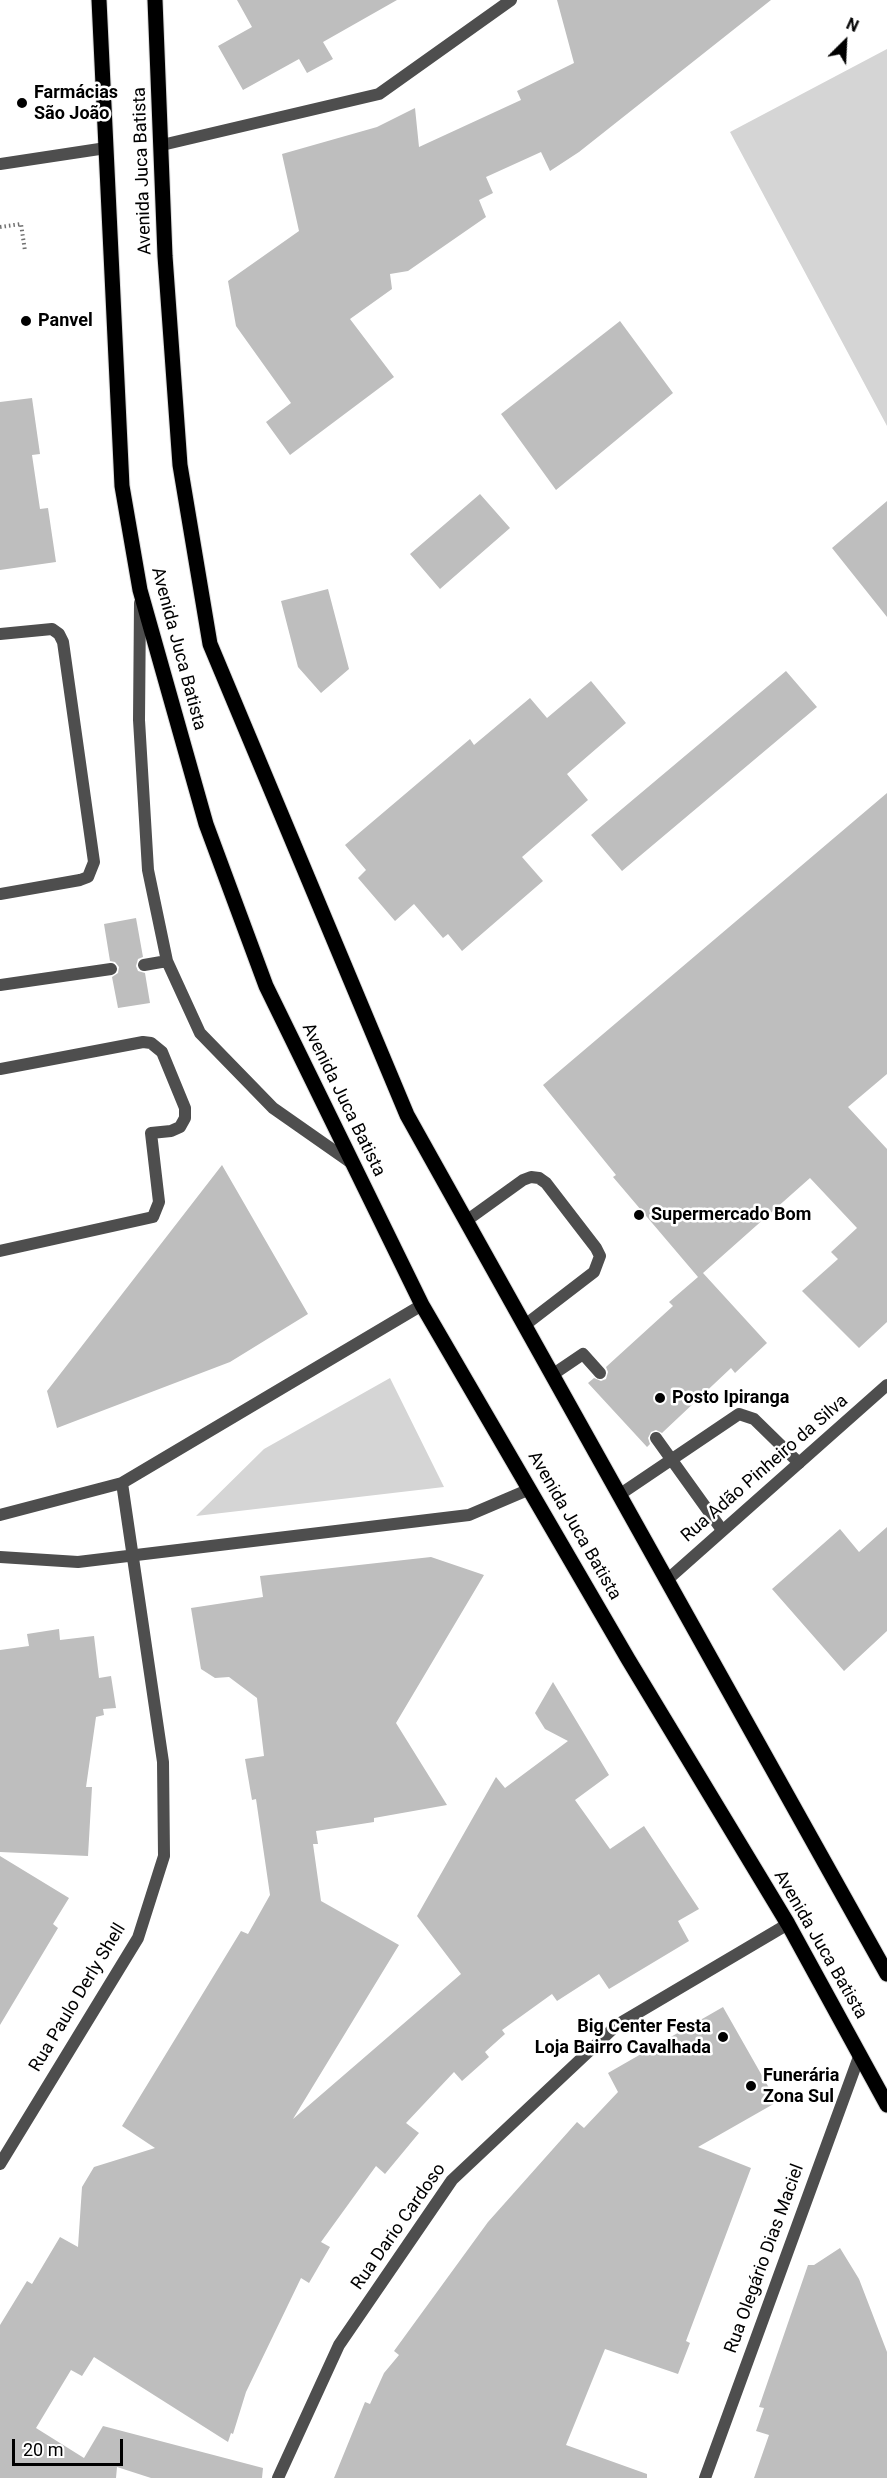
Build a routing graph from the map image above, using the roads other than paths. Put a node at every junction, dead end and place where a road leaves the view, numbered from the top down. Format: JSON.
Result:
{"nodes":[{"id":1,"x":99,"y":0,"type":"edge"},
{"id":2,"x":155,"y":0,"type":"edge"},
{"id":3,"x":511,"y":0,"type":"edge"},
{"id":4,"x":162,"y":145,"type":"junction"},
{"id":5,"x":106,"y":148,"type":"junction"},
{"id":6,"x":0,"y":164,"type":"edge"},
{"id":7,"x":140,"y":590,"type":"junction"},
{"id":8,"x":0,"y":634,"type":"edge"},
{"id":9,"x":0,"y":894,"type":"edge"},
{"id":10,"x":167,"y":961,"type":"junction"},
{"id":11,"x":144,"y":964,"type":"dead end"},
{"id":12,"x":111,"y":969,"type":"dead end"},
{"id":13,"x":0,"y":985,"type":"edge"},
{"id":14,"x":0,"y":1069,"type":"edge"},
{"id":15,"x":353,"y":1164,"type":"junction"},
{"id":16,"x":466,"y":1221,"type":"junction"},
{"id":17,"x":0,"y":1251,"type":"edge"},
{"id":18,"x":422,"y":1305,"type":"junction"},
{"id":19,"x":525,"y":1325,"type":"junction"},
{"id":20,"x":600,"y":1372,"type":"dead end"},
{"id":21,"x":552,"y":1375,"type":"junction"},
{"id":22,"x":887,"y":1385,"type":"edge"},
{"id":23,"x":656,"y":1438,"type":"dead end"},
{"id":24,"x":673,"y":1460,"type":"junction"},
{"id":25,"x":799,"y":1462,"type":"junction"},
{"id":26,"x":122,"y":1483,"type":"junction"},
{"id":27,"x":530,"y":1489,"type":"junction"},
{"id":28,"x":619,"y":1495,"type":"junction"},
{"id":29,"x":0,"y":1515,"type":"edge"},
{"id":30,"x":722,"y":1530,"type":"junction"},
{"id":31,"x":134,"y":1556,"type":"junction"},
{"id":32,"x":0,"y":1557,"type":"edge"},
{"id":33,"x":667,"y":1580,"type":"junction"},
{"id":34,"x":788,"y":1924,"type":"junction"},
{"id":35,"x":887,"y":1974,"type":"edge"},
{"id":36,"x":860,"y":2054,"type":"junction"},
{"id":37,"x":887,"y":2105,"type":"edge"},
{"id":38,"x":0,"y":2164,"type":"edge"},
{"id":39,"x":278,"y":2478,"type":"edge"},
{"id":40,"x":705,"y":2478,"type":"edge"}],
"edges":[{"from":1,"to":5,"type":"main road","name":"Avenida Juca Batista"},
{"from":2,"to":4,"type":"main road","name":"Avenida Juca Batista"},
{"from":3,"to":4,"type":"street"},
{"from":4,"to":16,"type":"main road","name":"Avenida Juca Batista"},
{"from":5,"to":6,"type":"street"},
{"from":5,"to":7,"type":"main road","name":"Avenida Juca Batista"},
{"from":7,"to":10,"type":"street"},
{"from":7,"to":15,"type":"main road","name":"Avenida Juca Batista"},
{"from":8,"to":9,"type":"street"},
{"from":10,"to":11,"type":"street"},
{"from":10,"to":15,"type":"street"},
{"from":12,"to":13,"type":"street"},
{"from":14,"to":17,"type":"street"},
{"from":15,"to":18,"type":"main road","name":"Avenida Juca Batista"},
{"from":16,"to":19,"type":"main road","name":"Avenida Juca Batista"},
{"from":16,"to":19,"type":"street"},
{"from":18,"to":26,"type":"street"},
{"from":18,"to":27,"type":"main road","name":"Avenida Juca Batista"},
{"from":19,"to":21,"type":"main road","name":"Avenida Juca Batista"},
{"from":20,"to":21,"type":"street"},
{"from":21,"to":28,"type":"main road","name":"Avenida Juca Batista"},
{"from":22,"to":25,"type":"street","name":"Rua Adão Pinheiro da Silva"},
{"from":23,"to":24,"type":"street"},
{"from":24,"to":25,"type":"street"},
{"from":24,"to":28,"type":"street"},
{"from":24,"to":30,"type":"street"},
{"from":25,"to":30,"type":"street","name":"Rua Adão Pinheiro da Silva"},
{"from":26,"to":29,"type":"street"},
{"from":26,"to":31,"type":"street","name":"Rua Paulo Derly Shell"},
{"from":27,"to":31,"type":"street"},
{"from":27,"to":34,"type":"main road","name":"Avenida Juca Batista"},
{"from":28,"to":33,"type":"main road","name":"Avenida Juca Batista"},
{"from":30,"to":33,"type":"street","name":"Rua Adão Pinheiro da Silva"},
{"from":31,"to":32,"type":"street"},
{"from":31,"to":38,"type":"street","name":"Rua Paulo Derly Shell"},
{"from":33,"to":35,"type":"main road","name":"Avenida Juca Batista"},
{"from":34,"to":36,"type":"main road","name":"Avenida Juca Batista"},
{"from":34,"to":39,"type":"street","name":"Rua Dario Cardoso"},
{"from":36,"to":37,"type":"main road","name":"Avenida Juca Batista"},
{"from":36,"to":40,"type":"street","name":"Rua Olegário Dias Maciel"}]}
